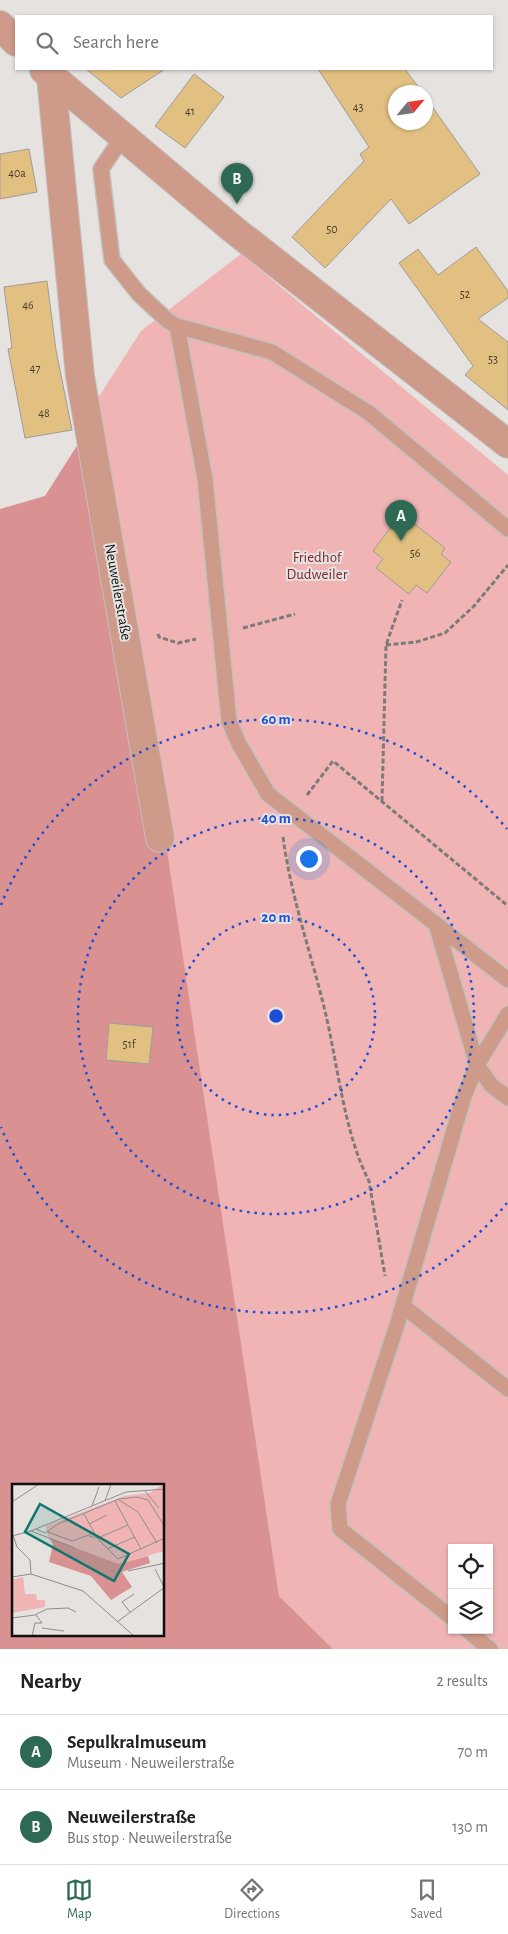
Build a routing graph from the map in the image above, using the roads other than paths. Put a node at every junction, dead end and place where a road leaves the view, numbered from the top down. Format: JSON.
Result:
{"nodes":[{"id":1,"x":0,"y":25,"type":"edge"},
{"id":2,"x":15,"y":41,"type":"edge"},
{"id":3,"x":47,"y":73,"type":"edge"},
{"id":4,"x":124,"y":135,"type":"junction"},
{"id":5,"x":177,"y":326,"type":"junction"},
{"id":6,"x":508,"y":444,"type":"edge"},
{"id":7,"x":508,"y":529,"type":"edge"},
{"id":8,"x":160,"y":838,"type":"dead end"},
{"id":9,"x":436,"y":924,"type":"junction"},
{"id":10,"x":508,"y":980,"type":"edge"},
{"id":11,"x":508,"y":1014,"type":"edge"},
{"id":12,"x":476,"y":1065,"type":"junction"},
{"id":13,"x":508,"y":1098,"type":"edge"},
{"id":14,"x":403,"y":1306,"type":"junction"},
{"id":15,"x":508,"y":1389,"type":"edge"},
{"id":16,"x":448,"y":1615,"type":"edge"},
{"id":17,"x":472,"y":1634,"type":"edge"},
{"id":18,"x":490,"y":1649,"type":"edge"}],
"edges":[{"from":1,"to":2,"type":"street"},
{"from":3,"to":4,"type":"street","name":"Neuweilerstraße"},
{"from":3,"to":8,"type":"street","name":"Neuweilerstraße"},
{"from":4,"to":5,"type":"lane"},
{"from":4,"to":6,"type":"street","name":"Neuweilerstraße"},
{"from":5,"to":7,"type":"lane"},
{"from":5,"to":9,"type":"lane"},
{"from":9,"to":10,"type":"lane"},
{"from":9,"to":12,"type":"lane"},
{"from":11,"to":12,"type":"lane"},
{"from":12,"to":13,"type":"lane"},
{"from":12,"to":14,"type":"lane"},
{"from":14,"to":15,"type":"lane"},
{"from":14,"to":16,"type":"lane"},
{"from":17,"to":18,"type":"lane"}]}
